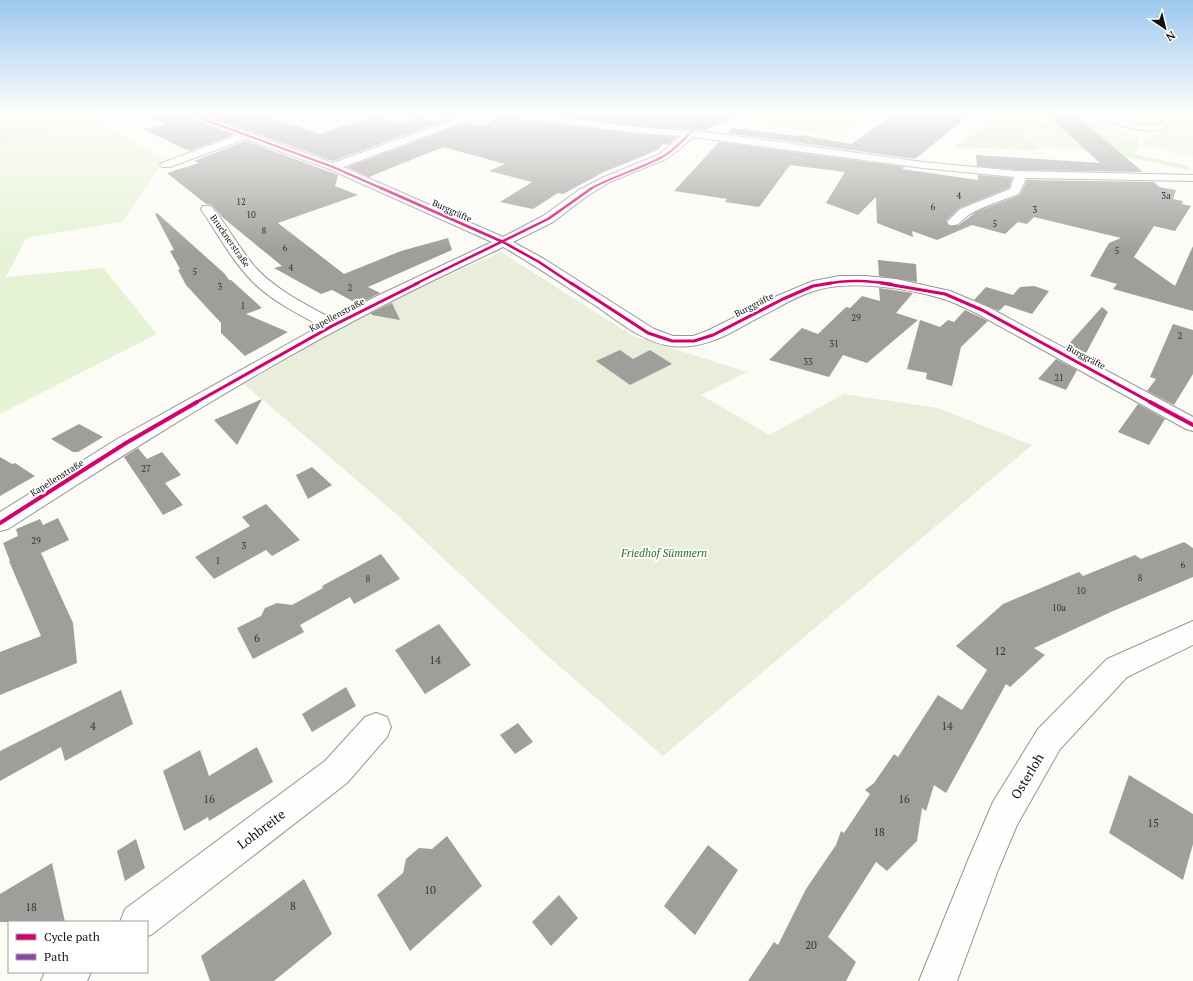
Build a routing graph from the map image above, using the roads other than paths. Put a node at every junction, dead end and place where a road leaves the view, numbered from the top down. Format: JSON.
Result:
{"nodes":[{"id":1,"x":180,"y":160,"type":"edge"},
{"id":2,"x":316,"y":160,"type":"edge"},
{"id":3,"x":350,"y":160,"type":"edge"},
{"id":4,"x":655,"y":160,"type":"edge"},
{"id":5,"x":885,"y":160,"type":"edge"},
{"id":6,"x":166,"y":165,"type":"dead end"},
{"id":7,"x":333,"y":166,"type":"junction"},
{"id":8,"x":1021,"y":174,"type":"junction"},
{"id":9,"x":1193,"y":178,"type":"edge"},
{"id":10,"x":207,"y":209,"type":"dead end"},
{"id":11,"x":954,"y":222,"type":"dead end"},
{"id":12,"x":503,"y":242,"type":"junction"},
{"id":13,"x":332,"y":326,"type":"junction"},
{"id":14,"x":1193,"y":425,"type":"edge"},
{"id":15,"x":0,"y":523,"type":"edge"},
{"id":16,"x":1193,"y":632,"type":"edge"},
{"id":17,"x":376,"y":727,"type":"dead end"},
{"id":18,"x":139,"y":921,"type":"edge"},
{"id":19,"x":71,"y":973,"type":"edge"},
{"id":20,"x":60,"y":981,"type":"edge"},
{"id":21,"x":938,"y":981,"type":"edge"}],
"edges":[{"from":1,"to":6,"type":"street"},
{"from":2,"to":7,"type":"street","name":"Burggräfte"},
{"from":3,"to":7,"type":"street"},
{"from":4,"to":12,"type":"street","name":"Kapellenstraße"},
{"from":5,"to":8,"type":"street"},
{"from":7,"to":12,"type":"street","name":"Burggräfte"},
{"from":8,"to":9,"type":"street"},
{"from":8,"to":11,"type":"street"},
{"from":10,"to":13,"type":"street","name":"Brucknerstraße"},
{"from":12,"to":13,"type":"street","name":"Kapellenstraße"},
{"from":12,"to":14,"type":"street","name":"Burggräfte"},
{"from":13,"to":15,"type":"street","name":"Kapellenstraße"},
{"from":16,"to":21,"type":"street","name":"Osterloh"},
{"from":17,"to":18,"type":"street","name":"Lohbreite"},
{"from":19,"to":20,"type":"street"}]}
